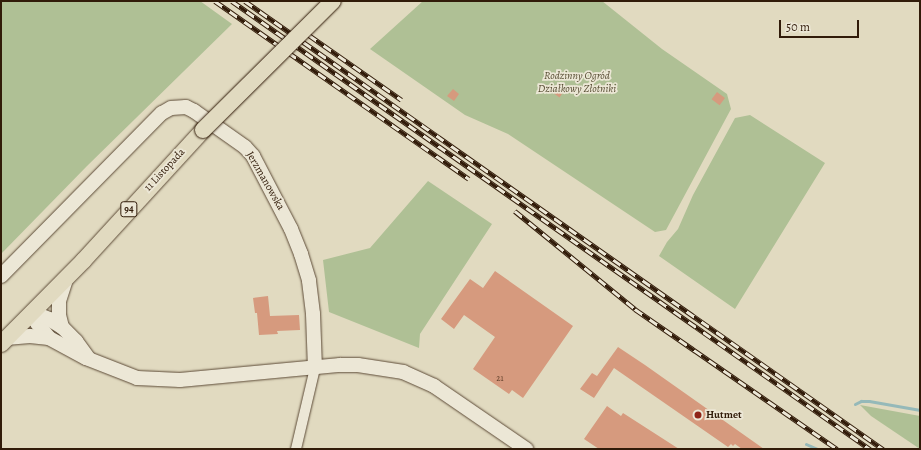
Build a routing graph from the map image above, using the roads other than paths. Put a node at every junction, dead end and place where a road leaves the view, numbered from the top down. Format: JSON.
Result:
{"nodes":[{"id":1,"x":333,"y":1,"type":"edge"},
{"id":2,"x":1,"y":276,"type":"edge"},
{"id":3,"x":67,"y":277,"type":"junction"},
{"id":4,"x":32,"y":312,"type":"junction"},
{"id":5,"x":62,"y":327,"type":"junction"},
{"id":6,"x":49,"y":338,"type":"junction"},
{"id":7,"x":4,"y":341,"type":"edge"},
{"id":8,"x":89,"y":359,"type":"junction"},
{"id":9,"x":315,"y":368,"type":"junction"},
{"id":10,"x":296,"y":449,"type":"edge"},
{"id":11,"x":526,"y":449,"type":"edge"}],
"edges":[{"from":1,"to":3,"type":"main road","name":"11 Listopada","number":"94","bridge":true},
{"from":2,"to":9,"type":"street","name":"Jerzmanowska"},
{"from":3,"to":4,"type":"main road","name":"11 Listopada","number":"94"},
{"from":3,"to":5,"type":"street"},
{"from":4,"to":5,"type":"street"},
{"from":4,"to":6,"type":"street"},
{"from":4,"to":7,"type":"main road","name":"11 Listopada","number":"94"},
{"from":5,"to":8,"type":"street"},
{"from":6,"to":7,"type":"street"},
{"from":6,"to":8,"type":"street"},
{"from":8,"to":9,"type":"street"},
{"from":9,"to":10,"type":"street"},
{"from":9,"to":11,"type":"street"}]}
